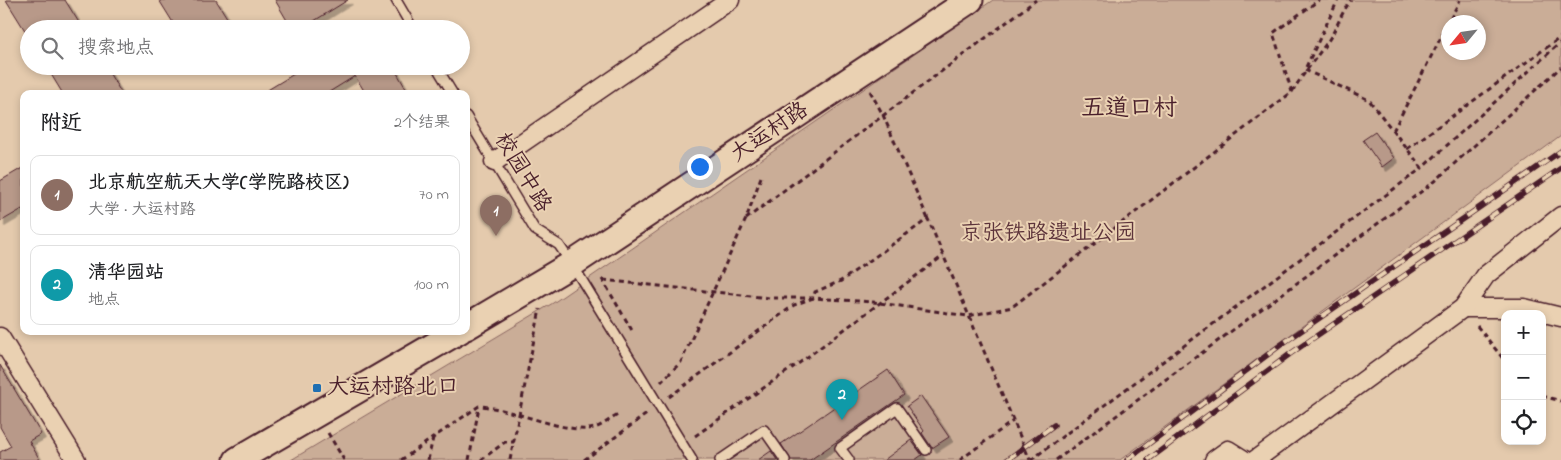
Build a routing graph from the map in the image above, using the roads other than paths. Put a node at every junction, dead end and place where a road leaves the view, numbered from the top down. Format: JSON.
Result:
{"nodes":[{"id":1,"x":396,"y":0,"type":"edge"},
{"id":2,"x":730,"y":0,"type":"edge"},
{"id":3,"x":970,"y":0,"type":"edge"},
{"id":4,"x":408,"y":20,"type":"edge"},
{"id":5,"x":441,"y":75,"type":"edge"},
{"id":6,"x":451,"y":90,"type":"edge"},
{"id":7,"x":470,"y":123,"type":"edge"},
{"id":8,"x":494,"y":162,"type":"junction"},
{"id":9,"x":1561,"y":216,"type":"edge"},
{"id":10,"x":572,"y":264,"type":"junction"},
{"id":11,"x":1462,"y":308,"type":"junction"},
{"id":12,"x":1561,"y":317,"type":"edge"},
{"id":13,"x":470,"y":325,"type":"edge"},
{"id":14,"x":451,"y":335,"type":"edge"},
{"id":15,"x":0,"y":337,"type":"edge"},
{"id":16,"x":926,"y":450,"type":"dead end"},
{"id":17,"x":76,"y":460,"type":"edge"},
{"id":18,"x":237,"y":460,"type":"edge"},
{"id":19,"x":692,"y":460,"type":"edge"},
{"id":20,"x":720,"y":460,"type":"edge"},
{"id":21,"x":785,"y":460,"type":"edge"},
{"id":22,"x":849,"y":460,"type":"edge"},
{"id":23,"x":1214,"y":460,"type":"edge"},
{"id":24,"x":1244,"y":460,"type":"edge"},
{"id":25,"x":1255,"y":460,"type":"edge"}],
"edges":[{"from":1,"to":4,"type":"lane"},
{"from":2,"to":8,"type":"street"},
{"from":3,"to":10,"type":"street","name":"大运村路"},
{"from":5,"to":6,"type":"lane"},
{"from":7,"to":8,"type":"lane","name":"校园中路"},
{"from":8,"to":10,"type":"lane","name":"校园中路"},
{"from":9,"to":11,"type":"street"},
{"from":10,"to":13,"type":"street","name":"大运村路"},
{"from":10,"to":19,"type":"lane","name":"校园中路"},
{"from":11,"to":12,"type":"street"},
{"from":11,"to":25,"type":"street"},
{"from":14,"to":18,"type":"street"},
{"from":15,"to":17,"type":"street"},
{"from":16,"to":22,"type":"lane"},
{"from":20,"to":21,"type":"lane"},
{"from":23,"to":24,"type":"street"}]}
